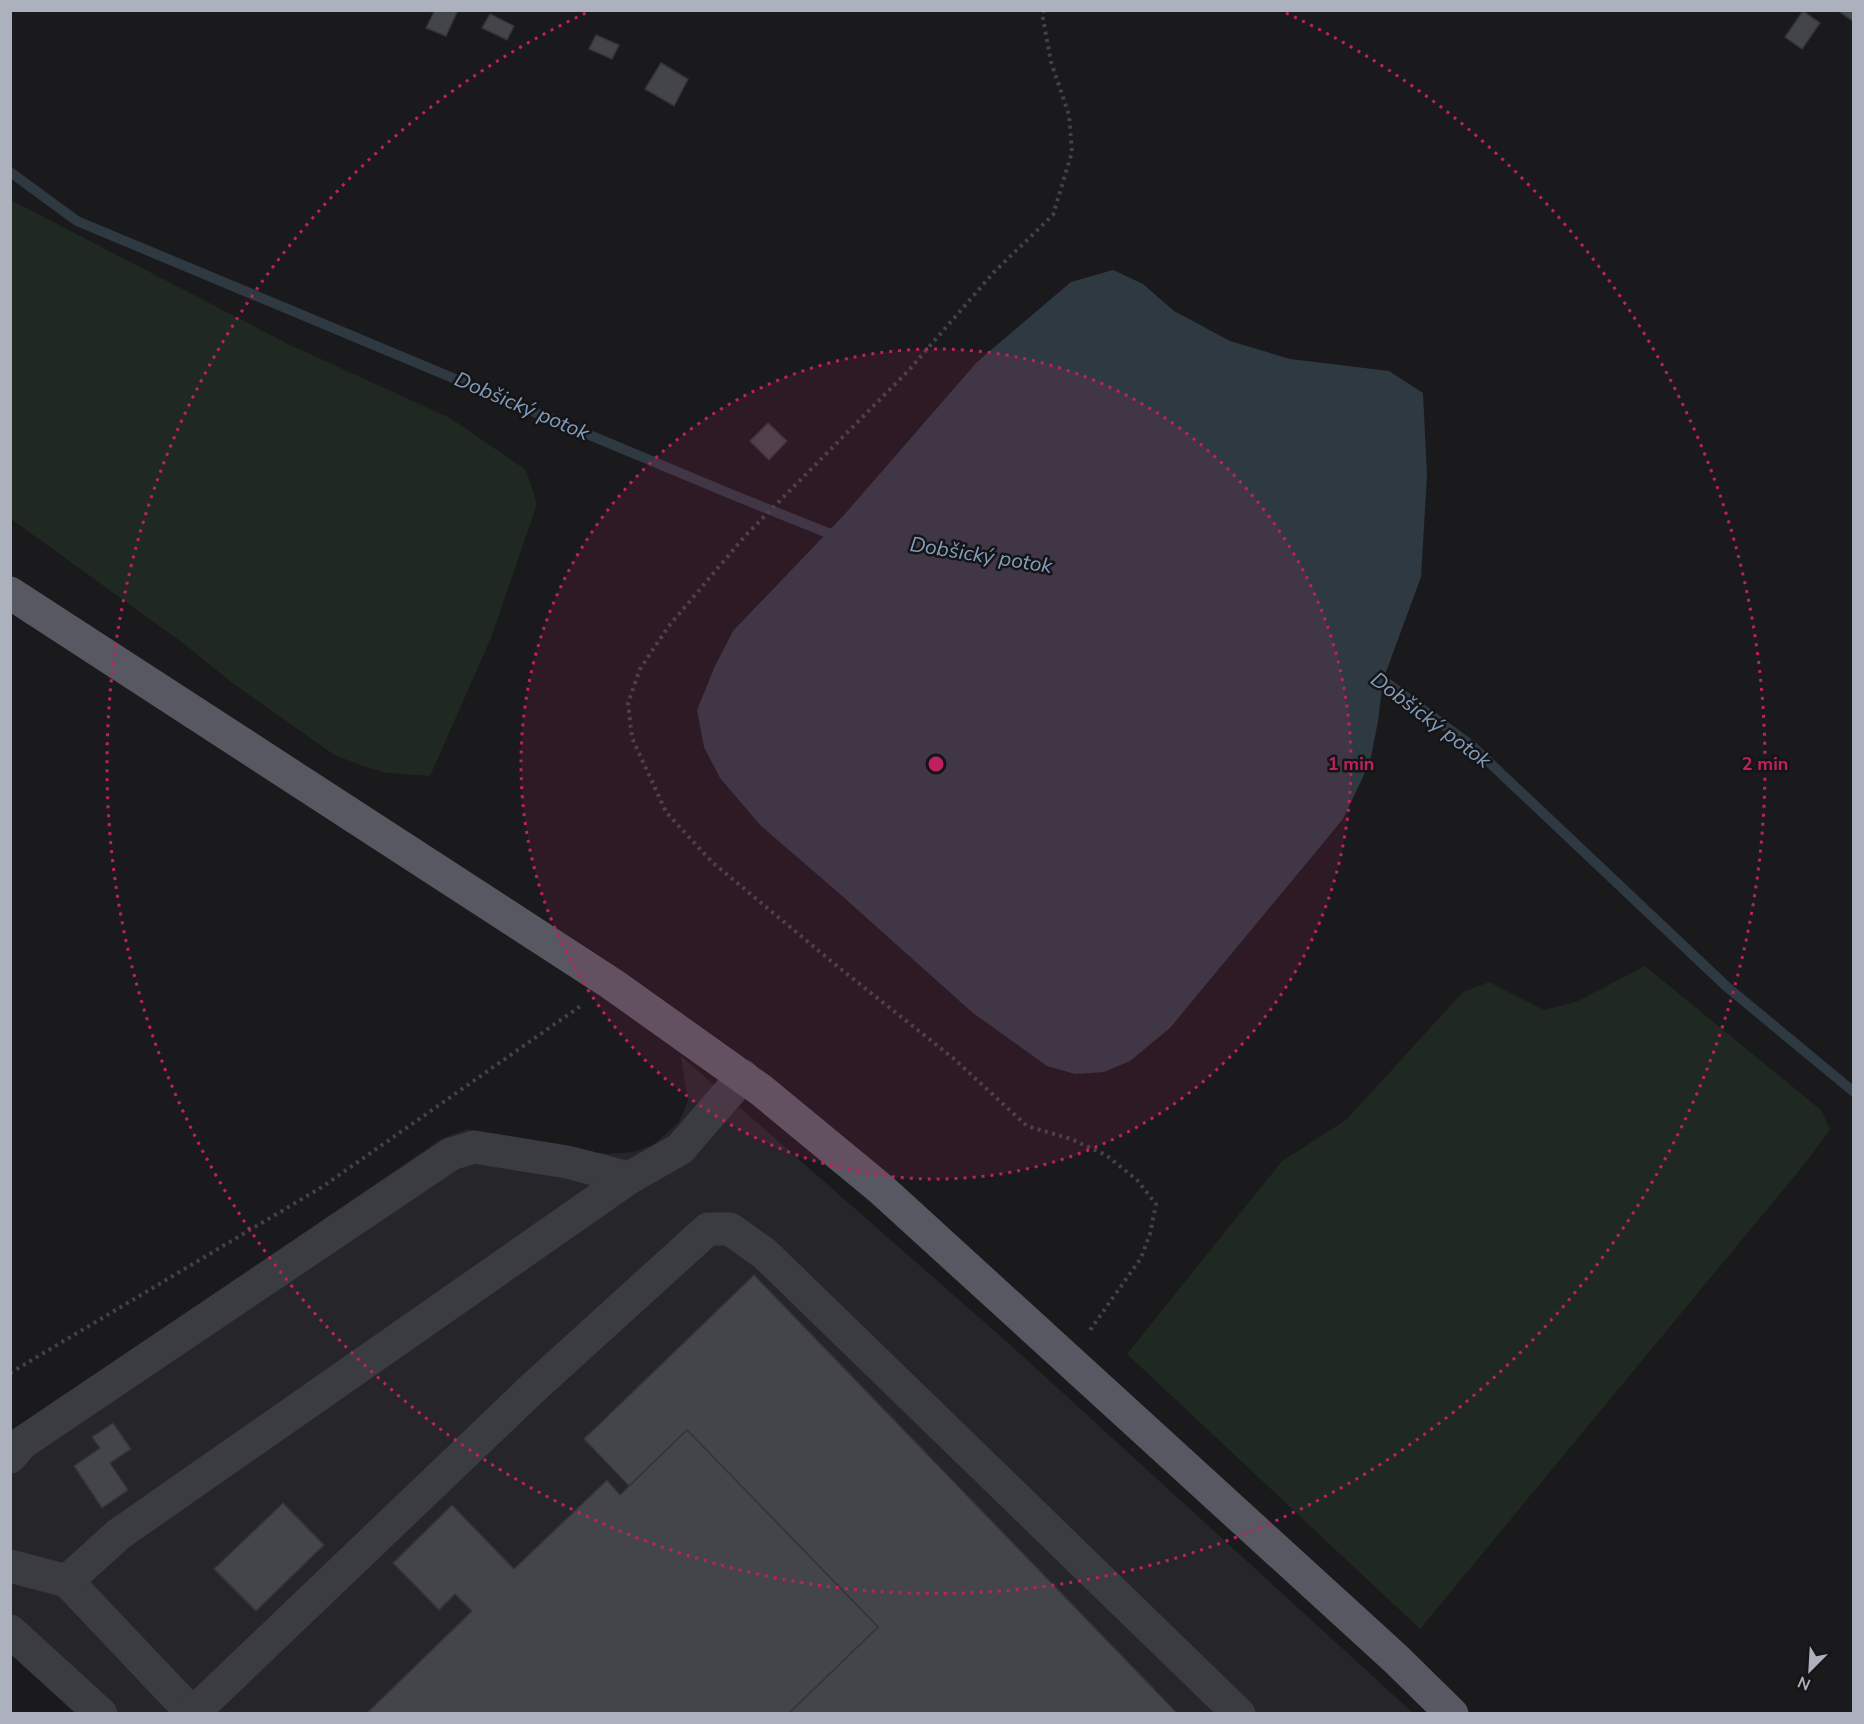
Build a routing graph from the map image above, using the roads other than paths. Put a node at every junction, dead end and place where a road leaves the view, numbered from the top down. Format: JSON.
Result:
{"nodes":[{"id":1,"x":10,"y":593,"type":"edge"},
{"id":2,"x":743,"y":1076,"type":"junction"},
{"id":3,"x":629,"y":1178,"type":"junction"},
{"id":4,"x":10,"y":1457,"type":"edge"},
{"id":5,"x":10,"y":1566,"type":"edge"},
{"id":6,"x":67,"y":1581,"type":"junction"},
{"id":7,"x":10,"y":1631,"type":"edge"},
{"id":8,"x":101,"y":1713,"type":"edge"},
{"id":9,"x":192,"y":1713,"type":"edge"},
{"id":10,"x":1239,"y":1713,"type":"edge"},
{"id":11,"x":1452,"y":1713,"type":"edge"}],
"edges":[{"from":1,"to":2,"type":"main road"},
{"from":2,"to":3,"type":"lane"},
{"from":2,"to":11,"type":"main road"},
{"from":3,"to":4,"type":"lane"},
{"from":3,"to":6,"type":"lane"},
{"from":5,"to":6,"type":"lane"},
{"from":6,"to":9,"type":"lane"},
{"from":7,"to":8,"type":"lane"},
{"from":9,"to":10,"type":"lane"}]}
